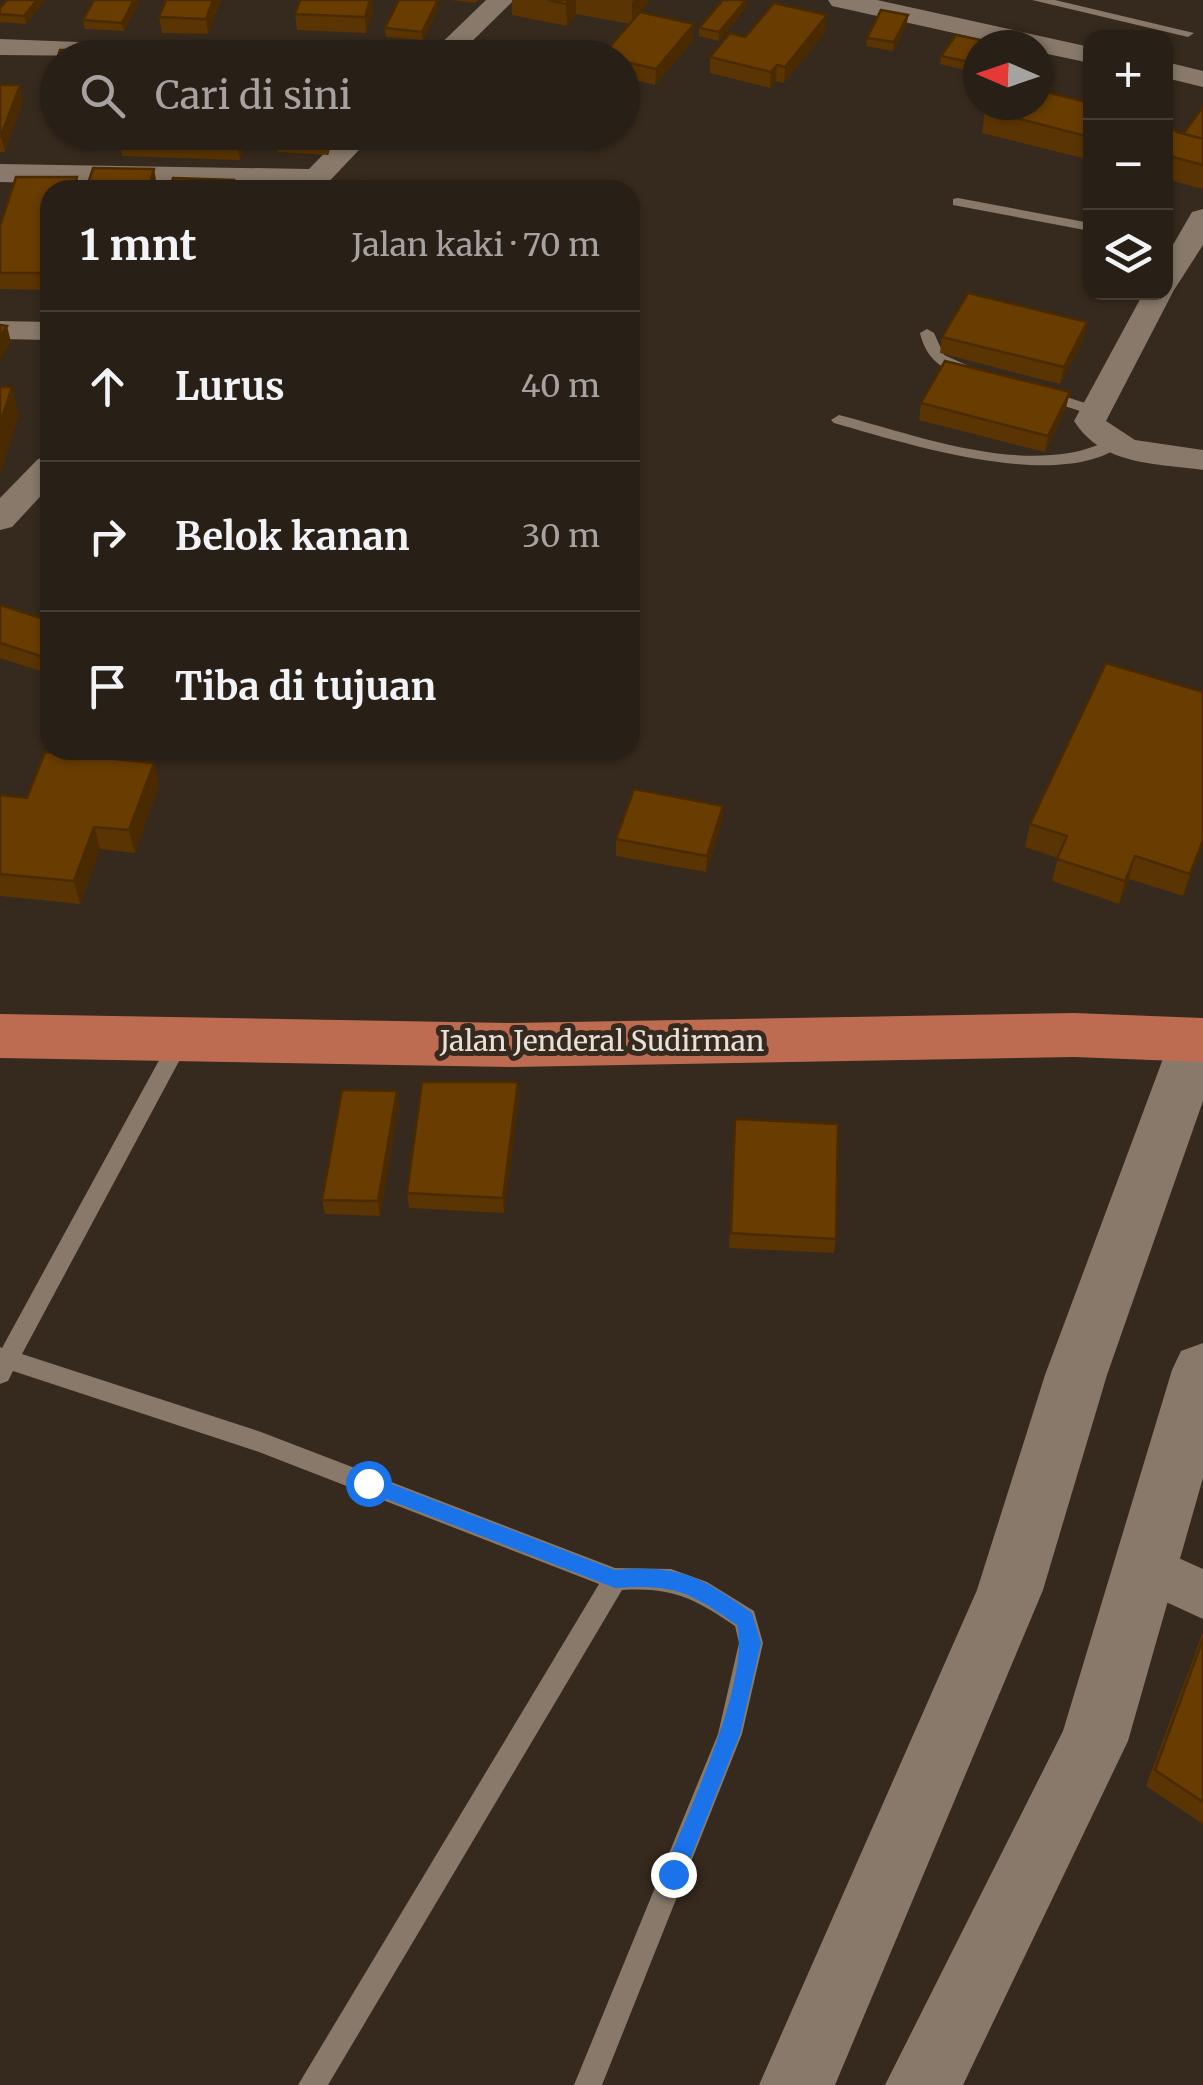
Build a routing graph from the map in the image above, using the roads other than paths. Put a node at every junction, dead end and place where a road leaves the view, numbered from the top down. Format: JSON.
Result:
{"nodes":[{"id":1,"x":500,"y":0,"type":"edge"},
{"id":2,"x":841,"y":0,"type":"edge"},
{"id":3,"x":1038,"y":0,"type":"edge"},
{"id":4,"x":1188,"y":34,"type":"dead end"},
{"id":5,"x":458,"y":40,"type":"edge"},
{"id":6,"x":0,"y":47,"type":"edge"},
{"id":7,"x":40,"y":49,"type":"edge"},
{"id":8,"x":1083,"y":53,"type":"edge"},
{"id":9,"x":1173,"y":72,"type":"edge"},
{"id":10,"x":1203,"y":79,"type":"edge"},
{"id":11,"x":344,"y":150,"type":"edge"},
{"id":12,"x":0,"y":172,"type":"edge"},
{"id":13,"x":207,"y":180,"type":"edge"},
{"id":14,"x":314,"y":180,"type":"edge"},
{"id":15,"x":958,"y":202,"type":"dead end"},
{"id":16,"x":1203,"y":218,"type":"edge"},
{"id":17,"x":1083,"y":226,"type":"edge"},
{"id":18,"x":1175,"y":246,"type":"edge"},
{"id":19,"x":1156,"y":300,"type":"edge"},
{"id":20,"x":0,"y":330,"type":"edge"},
{"id":21,"x":40,"y":331,"type":"edge"},
{"id":22,"x":926,"y":333,"type":"dead end"},
{"id":23,"x":980,"y":375,"type":"edge"},
{"id":24,"x":1031,"y":391,"type":"edge"},
{"id":25,"x":1096,"y":411,"type":"junction"},
{"id":26,"x":839,"y":420,"type":"dead end"},
{"id":27,"x":1114,"y":445,"type":"junction"},
{"id":28,"x":1203,"y":460,"type":"edge"},
{"id":29,"x":40,"y":476,"type":"edge"},
{"id":30,"x":3,"y":513,"type":"edge"},
{"id":31,"x":0,"y":1036,"type":"edge"},
{"id":32,"x":182,"y":1036,"type":"junction"},
{"id":33,"x":1200,"y":1040,"type":"edge"},
{"id":34,"x":4,"y":1363,"type":"edge"},
{"id":35,"x":1203,"y":1370,"type":"edge"},
{"id":36,"x":615,"y":1579,"type":"junction"},
{"id":37,"x":1174,"y":1581,"type":"edge"},
{"id":38,"x":312,"y":2085,"type":"edge"},
{"id":39,"x":588,"y":2085,"type":"edge"},
{"id":40,"x":797,"y":2085,"type":"edge"},
{"id":41,"x":923,"y":2085,"type":"edge"}],
"edges":[{"from":1,"to":5,"type":"street"},
{"from":2,"to":8,"type":"street"},
{"from":3,"to":4,"type":"lane"},
{"from":6,"to":7,"type":"street"},
{"from":9,"to":10,"type":"street"},
{"from":11,"to":14,"type":"street"},
{"from":12,"to":13,"type":"street"},
{"from":15,"to":17,"type":"lane"},
{"from":16,"to":18,"type":"street"},
{"from":19,"to":25,"type":"street"},
{"from":20,"to":21,"type":"street"},
{"from":22,"to":23,"type":"lane"},
{"from":24,"to":25,"type":"lane"},
{"from":25,"to":27,"type":"street"},
{"from":26,"to":27,"type":"lane"},
{"from":27,"to":28,"type":"street"},
{"from":29,"to":30,"type":"street"},
{"from":31,"to":32,"type":"highway","name":"Jalan Jenderal Sudirman"},
{"from":32,"to":33,"type":"highway","name":"Jalan Jenderal Sudirman"},
{"from":32,"to":34,"type":"lane"},
{"from":33,"to":40,"type":"street"},
{"from":34,"to":36,"type":"lane"},
{"from":35,"to":37,"type":"street"},
{"from":36,"to":38,"type":"lane"},
{"from":36,"to":39,"type":"lane"},
{"from":37,"to":41,"type":"street"}]}
